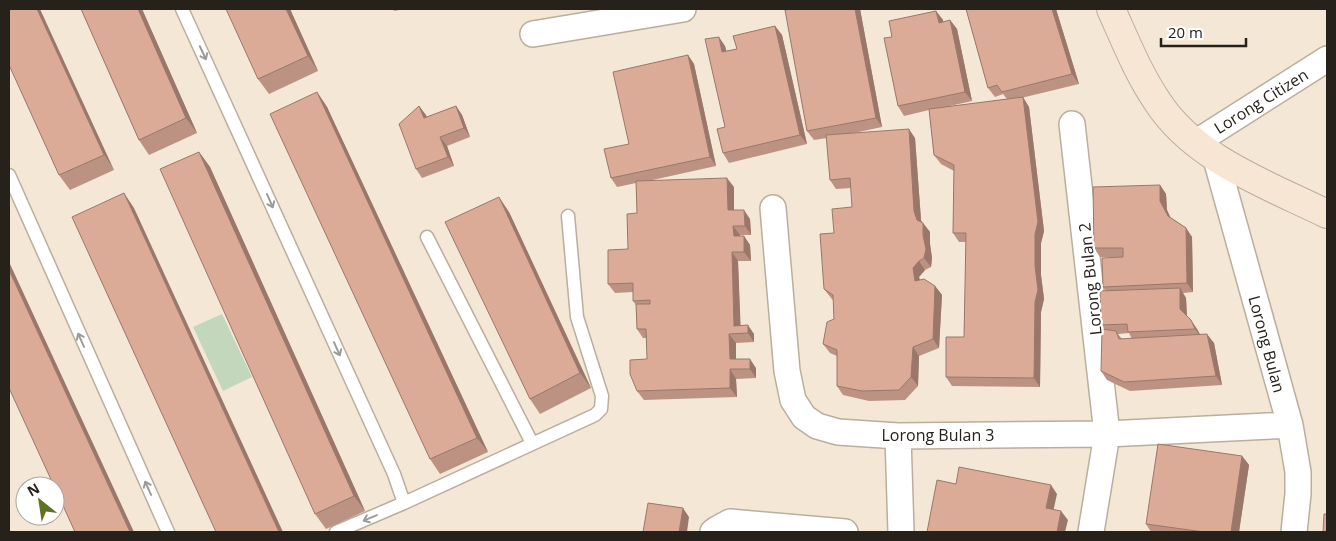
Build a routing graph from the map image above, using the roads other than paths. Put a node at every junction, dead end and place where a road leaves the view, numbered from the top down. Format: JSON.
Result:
{"nodes":[{"id":1,"x":182,"y":9,"type":"edge"},
{"id":2,"x":683,"y":9,"type":"edge"},
{"id":3,"x":1111,"y":9,"type":"edge"},
{"id":4,"x":533,"y":34,"type":"dead end"},
{"id":5,"x":1327,"y":59,"type":"edge"},
{"id":6,"x":1072,"y":124,"type":"dead end"},
{"id":7,"x":1195,"y":142,"type":"junction"},
{"id":8,"x":1216,"y":159,"type":"junction"},
{"id":9,"x":9,"y":175,"type":"edge"},
{"id":10,"x":773,"y":208,"type":"dead end"},
{"id":11,"x":1327,"y":214,"type":"edge"},
{"id":12,"x":568,"y":216,"type":"dead end"},
{"id":13,"x":426,"y":236,"type":"dead end"},
{"id":14,"x":1290,"y":425,"type":"junction"},
{"id":15,"x":1107,"y":434,"type":"junction"},
{"id":16,"x":898,"y":436,"type":"junction"},
{"id":17,"x":532,"y":443,"type":"junction"},
{"id":18,"x":404,"y":503,"type":"junction"},
{"id":19,"x":168,"y":532,"type":"edge"},
{"id":20,"x":336,"y":532,"type":"edge"},
{"id":21,"x":713,"y":532,"type":"edge"},
{"id":22,"x":845,"y":532,"type":"edge"},
{"id":23,"x":901,"y":532,"type":"edge"},
{"id":24,"x":1091,"y":532,"type":"edge"},
{"id":25,"x":1294,"y":532,"type":"edge"}],
"edges":[{"from":1,"to":18,"type":"lane","one_way":true},
{"from":2,"to":4,"type":"street"},
{"from":3,"to":7,"type":"main road"},
{"from":5,"to":7,"type":"street","name":"Lorong Citizen"},
{"from":6,"to":15,"type":"street","name":"Lorong Bulan 2"},
{"from":7,"to":8,"type":"main road"},
{"from":8,"to":11,"type":"main road"},
{"from":8,"to":14,"type":"street","name":"Lorong Bulan"},
{"from":19,"to":9,"type":"lane","one_way":true},
{"from":10,"to":16,"type":"street","name":"Lorong Bulan 3"},
{"from":12,"to":17,"type":"lane"},
{"from":13,"to":17,"type":"lane"},
{"from":14,"to":15,"type":"street","name":"Lorong Bulan 3"},
{"from":14,"to":25,"type":"street","name":"Lorong Bulan"},
{"from":15,"to":16,"type":"street","name":"Lorong Bulan 3"},
{"from":15,"to":24,"type":"street","name":"Lorong Bulan 2"},
{"from":16,"to":23,"type":"street"},
{"from":17,"to":18,"type":"lane"},
{"from":18,"to":20,"type":"lane","one_way":true},
{"from":21,"to":22,"type":"street"}]}
